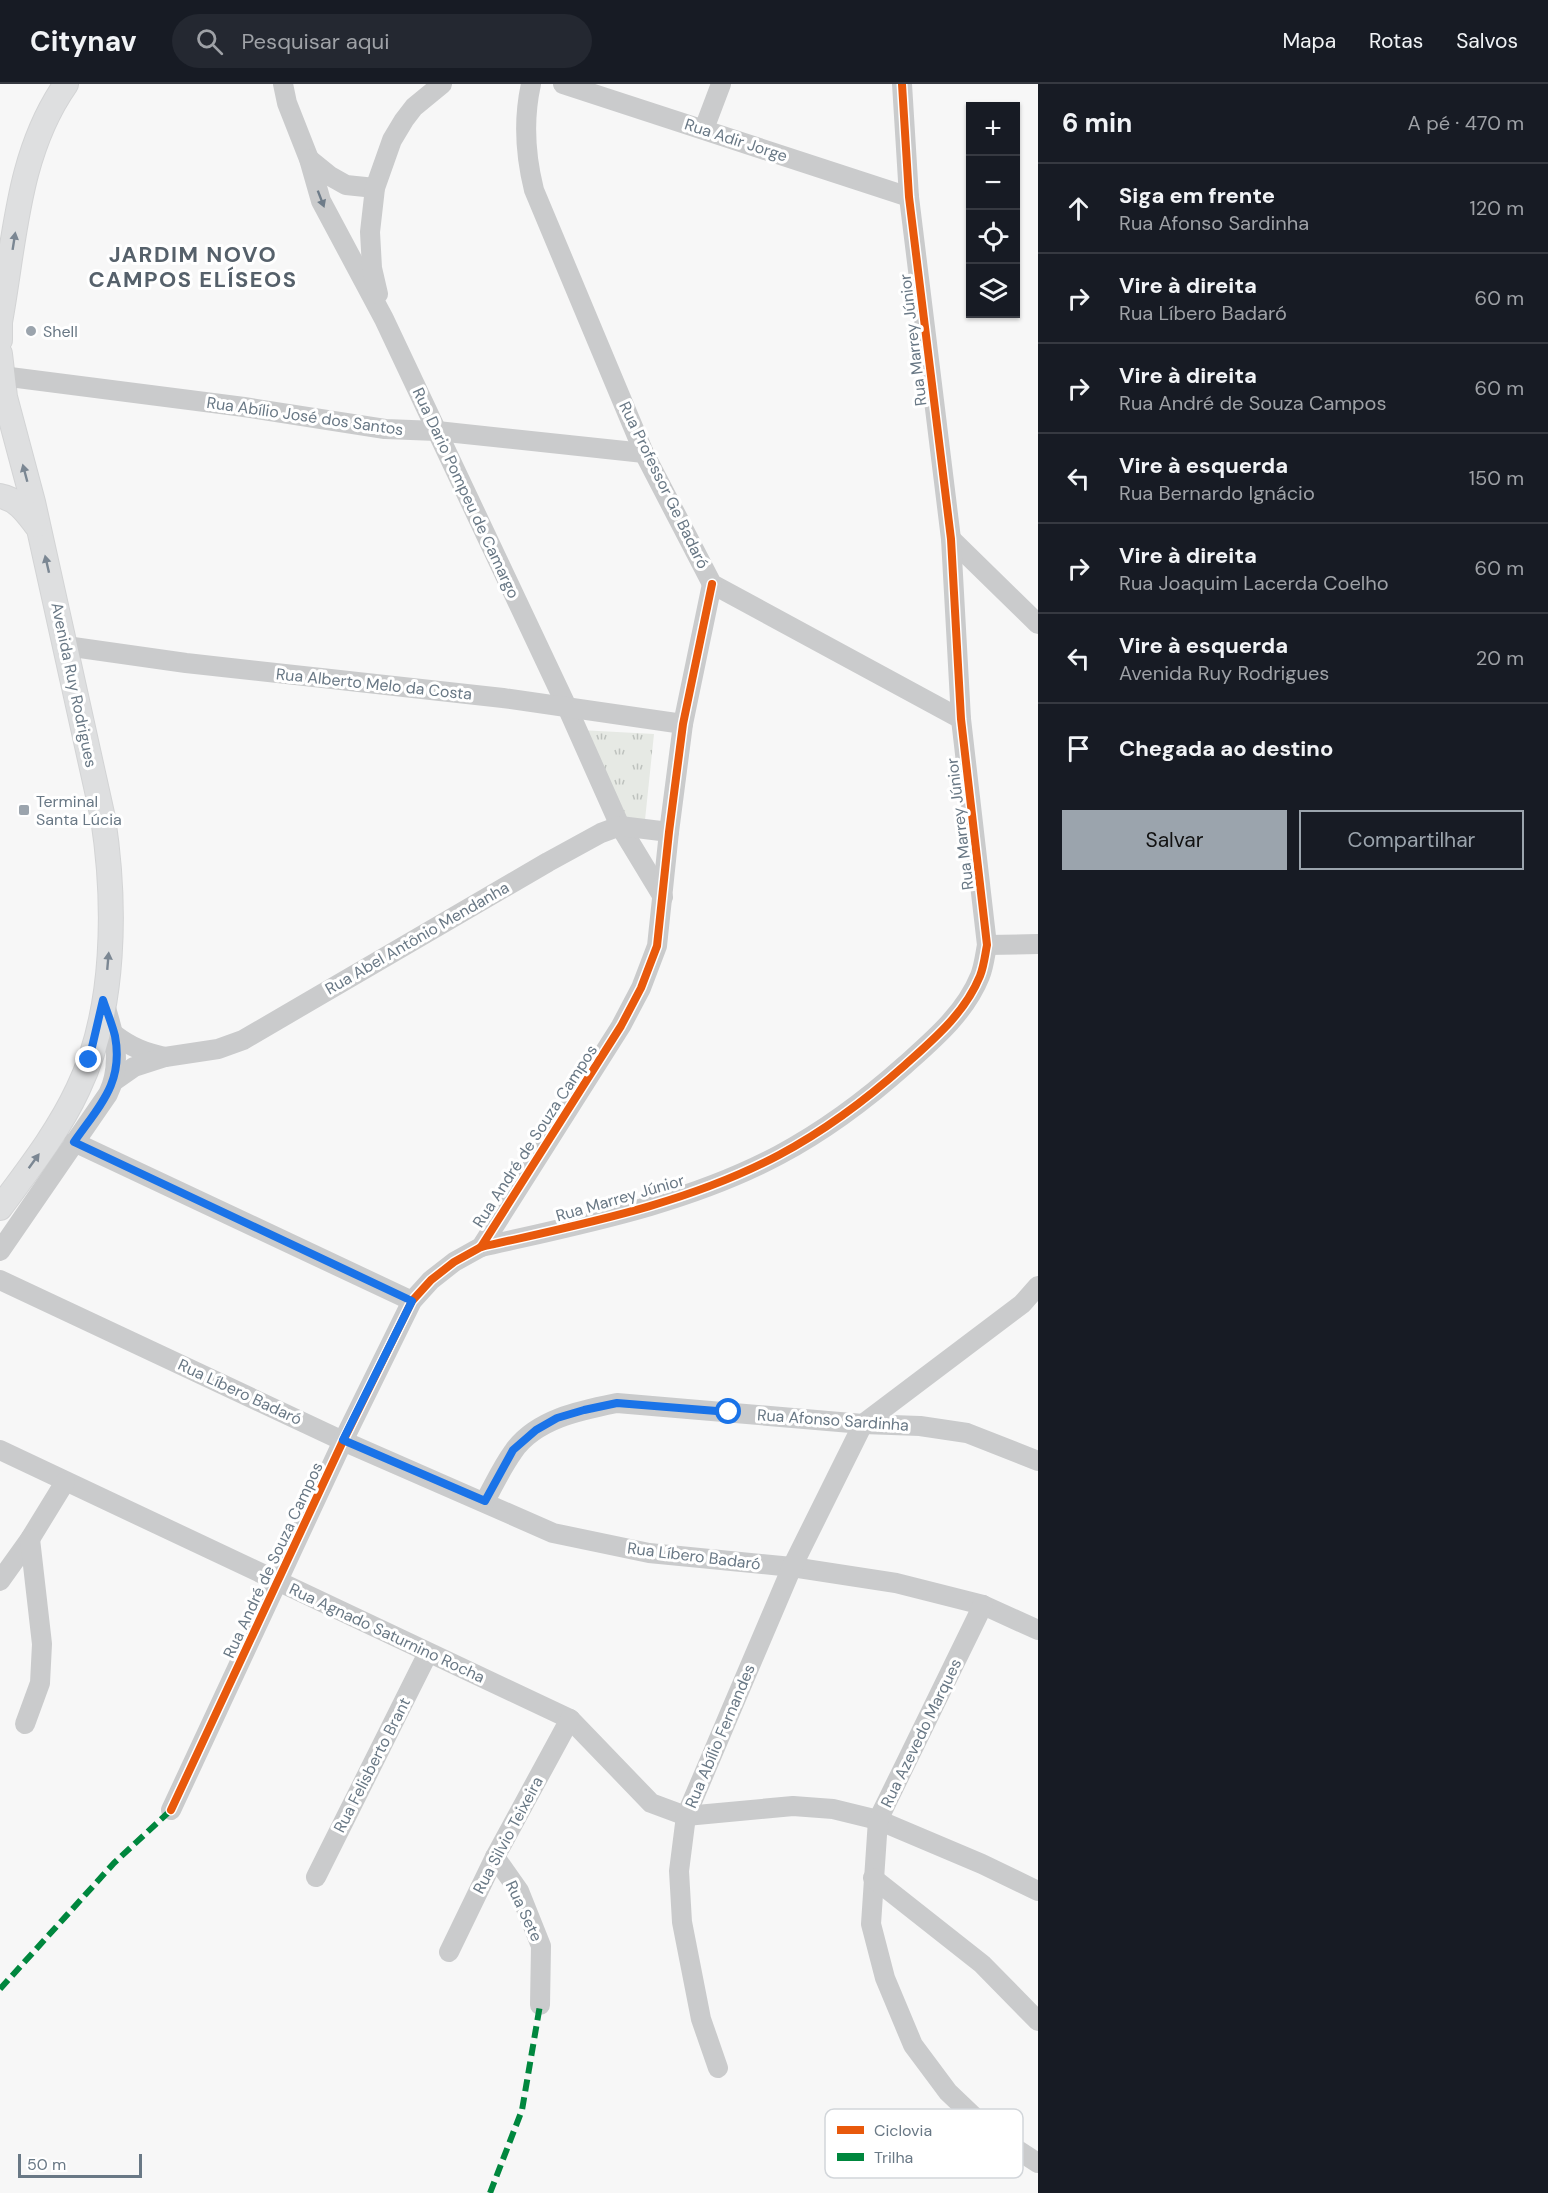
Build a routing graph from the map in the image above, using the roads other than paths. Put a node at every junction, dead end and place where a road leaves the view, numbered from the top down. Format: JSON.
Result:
{"nodes":[{"id":1,"x":66,"y":84,"type":"edge"},
{"id":2,"x":284,"y":84,"type":"edge"},
{"id":3,"x":442,"y":84,"type":"edge"},
{"id":4,"x":531,"y":84,"type":"edge"},
{"id":5,"x":563,"y":84,"type":"edge"},
{"id":6,"x":721,"y":84,"type":"edge"},
{"id":7,"x":902,"y":84,"type":"edge"},
{"id":8,"x":704,"y":129,"type":"junction"},
{"id":9,"x":309,"y":159,"type":"junction"},
{"id":10,"x":375,"y":188,"type":"junction"},
{"id":11,"x":909,"y":197,"type":"junction"},
{"id":12,"x":4,"y":281,"type":"edge"},
{"id":13,"x":384,"y":320,"type":"junction"},
{"id":14,"x":0,"y":340,"type":"edge"},
{"id":15,"x":1,"y":365,"type":"edge"},
{"id":16,"x":437,"y":431,"type":"junction"},
{"id":17,"x":645,"y":453,"type":"junction"},
{"id":18,"x":0,"y":496,"type":"edge"},
{"id":19,"x":39,"y":530,"type":"junction"},
{"id":20,"x":951,"y":539,"type":"junction"},
{"id":21,"x":712,"y":584,"type":"junction"},
{"id":22,"x":1038,"y":624,"type":"edge"},
{"id":23,"x":66,"y":646,"type":"junction"},
{"id":24,"x":567,"y":708,"type":"junction"},
{"id":25,"x":961,"y":719,"type":"junction"},
{"id":26,"x":683,"y":724,"type":"junction"},
{"id":27,"x":620,"y":826,"type":"junction"},
{"id":28,"x":669,"y":832,"type":"junction"},
{"id":29,"x":663,"y":897,"type":"junction"},
{"id":30,"x":1038,"y":944,"type":"edge"},
{"id":31,"x":987,"y":945,"type":"junction"},
{"id":32,"x":103,"y":1000,"type":"junction"},
{"id":33,"x":115,"y":1035,"type":"junction"},
{"id":34,"x":165,"y":1057,"type":"junction"},
{"id":35,"x":114,"y":1081,"type":"junction"},
{"id":36,"x":74,"y":1142,"type":"junction"},
{"id":37,"x":0,"y":1208,"type":"edge"},
{"id":38,"x":480,"y":1247,"type":"junction"},
{"id":39,"x":0,"y":1251,"type":"edge"},
{"id":40,"x":0,"y":1280,"type":"edge"},
{"id":41,"x":1038,"y":1286,"type":"edge"},
{"id":42,"x":412,"y":1301,"type":"junction"},
{"id":43,"x":863,"y":1424,"type":"junction"},
{"id":44,"x":343,"y":1440,"type":"junction"},
{"id":45,"x":0,"y":1450,"type":"edge"},
{"id":46,"x":1038,"y":1461,"type":"edge"},
{"id":47,"x":65,"y":1482,"type":"junction"},
{"id":48,"x":485,"y":1501,"type":"junction"},
{"id":49,"x":30,"y":1539,"type":"junction"},
{"id":50,"x":792,"y":1567,"type":"junction"},
{"id":51,"x":0,"y":1581,"type":"edge"},
{"id":52,"x":278,"y":1582,"type":"junction"},
{"id":53,"x":983,"y":1605,"type":"junction"},
{"id":54,"x":1038,"y":1630,"type":"edge"},
{"id":55,"x":429,"y":1653,"type":"junction"},
{"id":56,"x":570,"y":1719,"type":"junction"},
{"id":57,"x":25,"y":1724,"type":"dead end"},
{"id":58,"x":171,"y":1809,"type":"dead end"},
{"id":59,"x":686,"y":1816,"type":"junction"},
{"id":60,"x":878,"y":1820,"type":"junction"},
{"id":61,"x":495,"y":1857,"type":"junction"},
{"id":62,"x":315,"y":1877,"type":"dead end"},
{"id":63,"x":873,"y":1878,"type":"junction"},
{"id":64,"x":1038,"y":1891,"type":"edge"},
{"id":65,"x":449,"y":1952,"type":"dead end"},
{"id":66,"x":540,"y":2005,"type":"dead end"},
{"id":67,"x":1038,"y":2021,"type":"edge"},
{"id":68,"x":718,"y":2068,"type":"dead end"},
{"id":69,"x":966,"y":2109,"type":"edge"},
{"id":70,"x":1023,"y":2153,"type":"edge"},
{"id":71,"x":1038,"y":2163,"type":"edge"}],
"edges":[{"from":12,"to":1,"type":"main road","one_way":true},
{"from":2,"to":9,"type":"street","name":"Rua Dario Pompeu de Camargo"},
{"from":3,"to":10,"type":"street"},
{"from":4,"to":17,"type":"street","name":"Rua Professor Ge Badaró"},
{"from":5,"to":8,"type":"street","name":"Rua Adir Jorge"},
{"from":6,"to":8,"type":"street"},
{"from":7,"to":11,"type":"street","name":"Rua Marrey Júnior"},
{"from":8,"to":11,"type":"street","name":"Rua Adir Jorge"},
{"from":9,"to":10,"type":"street"},
{"from":9,"to":13,"type":"street","name":"Rua Dario Pompeu de Camargo","one_way":true},
{"from":10,"to":13,"type":"street"},
{"from":11,"to":20,"type":"street","name":"Rua Marrey Júnior"},
{"from":12,"to":14,"type":"main road"},
{"from":13,"to":16,"type":"street","name":"Rua Dario Pompeu de Camargo"},
{"from":15,"to":16,"type":"street","name":"Rua Abílio José dos Santos"},
{"from":19,"to":15,"type":"main road","name":"Avenida Ruy Rodrigues","one_way":true},
{"from":16,"to":17,"type":"street","name":"Rua Abílio José dos Santos"},
{"from":16,"to":24,"type":"street","name":"Rua Dario Pompeu de Camargo"},
{"from":17,"to":21,"type":"street","name":"Rua Professor Ge Badaró"},
{"from":18,"to":19,"type":"main road"},
{"from":23,"to":19,"type":"main road","name":"Avenida Ruy Rodrigues","one_way":true},
{"from":20,"to":22,"type":"street"},
{"from":20,"to":25,"type":"street","name":"Rua Marrey Júnior"},
{"from":21,"to":25,"type":"street","name":"Rua Professor Ge Badaró"},
{"from":21,"to":26,"type":"street","name":"Rua André de Souza Campos"},
{"from":23,"to":24,"type":"street","name":"Rua Alberto Melo da Costa"},
{"from":32,"to":23,"type":"main road","name":"Avenida Ruy Rodrigues","one_way":true},
{"from":24,"to":26,"type":"street","name":"Rua Alberto Melo da Costa"},
{"from":24,"to":27,"type":"street","name":"Rua Dario Pompeu de Camargo"},
{"from":25,"to":31,"type":"street","name":"Rua Marrey Júnior"},
{"from":26,"to":28,"type":"street","name":"Rua André de Souza Campos"},
{"from":27,"to":28,"type":"street","name":"Rua Abel Antônio Mendanha"},
{"from":27,"to":29,"type":"street","name":"Rua Dario Pompeu de Camargo"},
{"from":27,"to":34,"type":"street","name":"Rua Abel Antônio Mendanha"},
{"from":28,"to":29,"type":"street","name":"Rua André de Souza Campos"},
{"from":29,"to":38,"type":"street","name":"Rua André de Souza Campos"},
{"from":30,"to":31,"type":"street"},
{"from":31,"to":38,"type":"street","name":"Rua Marrey Júnior"},
{"from":32,"to":33,"type":"street"},
{"from":37,"to":32,"type":"main road","name":"Avenida Ruy Rodrigues","one_way":true},
{"from":33,"to":34,"type":"street","name":"Rua Abel Antônio Mendanha"},
{"from":33,"to":35,"type":"street"},
{"from":34,"to":35,"type":"street","name":"Rua Abel Antônio Mendanha"},
{"from":35,"to":36,"type":"street"},
{"from":36,"to":39,"type":"street"},
{"from":36,"to":42,"type":"street"},
{"from":38,"to":42,"type":"street","name":"Rua André de Souza Campos"},
{"from":40,"to":44,"type":"street","name":"Rua Líbero Badaró"},
{"from":41,"to":43,"type":"street"},
{"from":42,"to":44,"type":"street","name":"Rua André de Souza Campos"},
{"from":43,"to":46,"type":"street","name":"Rua Afonso Sardinha"},
{"from":43,"to":48,"type":"street","name":"Rua Afonso Sardinha"},
{"from":43,"to":50,"type":"street","name":"Rua Abílio Fernandes"},
{"from":44,"to":48,"type":"street","name":"Rua Líbero Badaró"},
{"from":44,"to":52,"type":"street","name":"Rua André de Souza Campos"},
{"from":45,"to":47,"type":"street","name":"Rua Agnado Saturnino Rocha"},
{"from":47,"to":49,"type":"street"},
{"from":47,"to":52,"type":"street","name":"Rua Agnado Saturnino Rocha"},
{"from":48,"to":50,"type":"street","name":"Rua Líbero Badaró"},
{"from":49,"to":51,"type":"street"},
{"from":49,"to":57,"type":"street"},
{"from":50,"to":53,"type":"street","name":"Rua Líbero Badaró"},
{"from":50,"to":59,"type":"street","name":"Rua Abílio Fernandes"},
{"from":52,"to":55,"type":"street","name":"Rua Agnado Saturnino Rocha"},
{"from":52,"to":58,"type":"street","name":"Rua André de Souza Campos"},
{"from":53,"to":54,"type":"street","name":"Rua Líbero Badaró"},
{"from":53,"to":60,"type":"street","name":"Rua Azevedo Marques"},
{"from":55,"to":56,"type":"street","name":"Rua Agnado Saturnino Rocha"},
{"from":55,"to":62,"type":"street","name":"Rua Felisberto Brant"},
{"from":56,"to":59,"type":"street","name":"Rua Agnado Saturnino Rocha"},
{"from":56,"to":61,"type":"street","name":"Rua Silvio Teixeira"},
{"from":59,"to":60,"type":"street"},
{"from":59,"to":68,"type":"street","name":"Rua Abílio Fernandes"},
{"from":60,"to":63,"type":"street","name":"Rua Azevedo Marques"},
{"from":60,"to":64,"type":"street"},
{"from":61,"to":65,"type":"street","name":"Rua Silvio Teixeira"},
{"from":61,"to":66,"type":"street","name":"Rua Sete"},
{"from":63,"to":67,"type":"street"},
{"from":63,"to":69,"type":"street","name":"Rua Azevedo Marques"},
{"from":70,"to":71,"type":"street","name":"Rua Azevedo Marques"}]}
